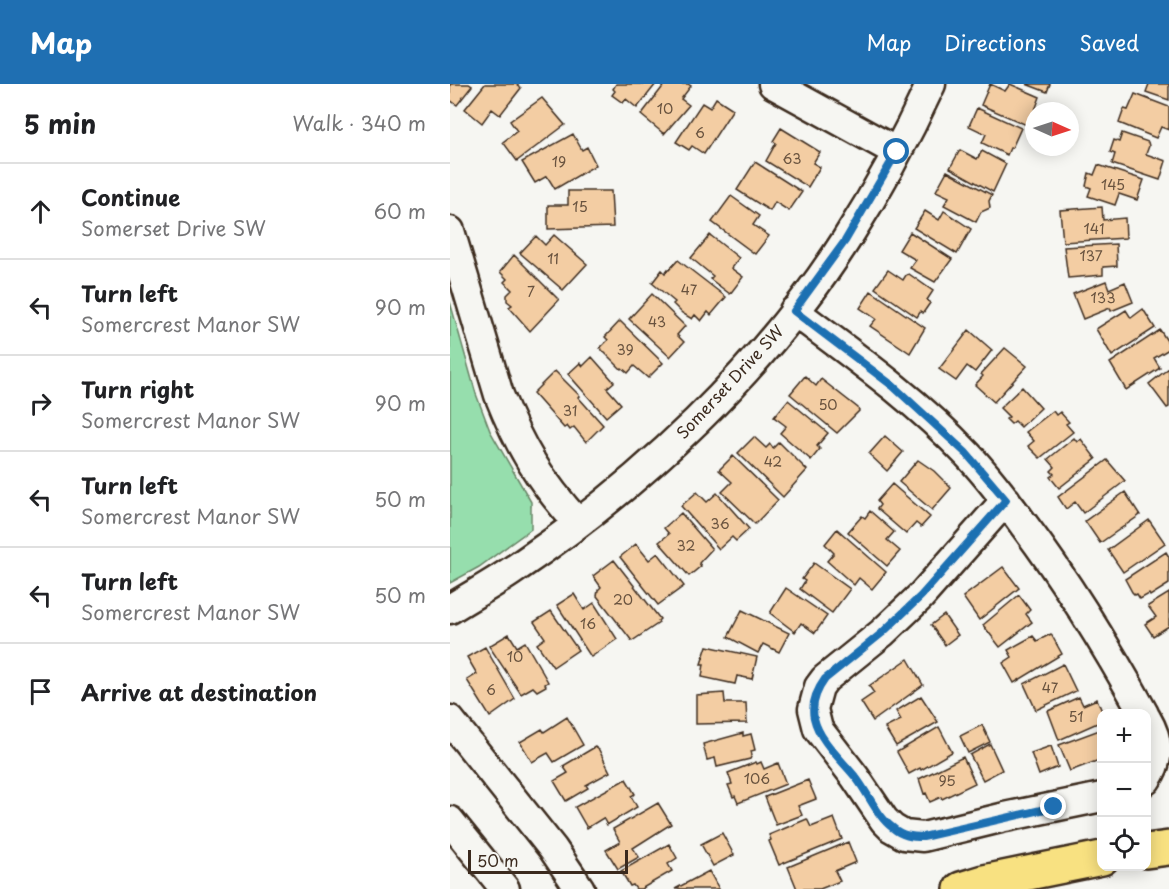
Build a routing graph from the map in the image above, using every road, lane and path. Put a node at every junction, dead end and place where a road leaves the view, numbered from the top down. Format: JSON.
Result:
{"nodes":[{"id":1,"x":773,"y":84,"type":"edge"},
{"id":2,"x":931,"y":84,"type":"edge"},
{"id":3,"x":897,"y":152,"type":"junction"},
{"id":4,"x":450,"y":231,"type":"edge"},
{"id":5,"x":794,"y":311,"type":"junction"},
{"id":6,"x":1006,"y":500,"type":"junction"},
{"id":7,"x":578,"y":523,"type":"junction"},
{"id":8,"x":450,"y":609,"type":"edge"},
{"id":9,"x":1141,"y":709,"type":"edge"},
{"id":10,"x":450,"y":720,"type":"edge"},
{"id":11,"x":1151,"y":726,"type":"edge"},
{"id":12,"x":1151,"y":772,"type":"edge"},
{"id":13,"x":1097,"y":798,"type":"edge"},
{"id":14,"x":450,"y":821,"type":"edge"},
{"id":15,"x":1169,"y":848,"type":"edge"},
{"id":16,"x":1151,"y":850,"type":"edge"},
{"id":17,"x":1097,"y":859,"type":"edge"},
{"id":18,"x":505,"y":889,"type":"edge"},
{"id":19,"x":580,"y":889,"type":"edge"},
{"id":20,"x":961,"y":889,"type":"edge"}],
"edges":[{"from":1,"to":3,"type":"street"},
{"from":2,"to":3,"type":"street","name":"Somerset Drive SW"},
{"from":3,"to":5,"type":"street","name":"Somerset Drive SW"},
{"from":4,"to":7,"type":"street"},
{"from":5,"to":6,"type":"street"},
{"from":5,"to":7,"type":"street","name":"Somerset Drive SW"},
{"from":6,"to":9,"type":"street"},
{"from":6,"to":13,"type":"street"},
{"from":7,"to":8,"type":"street","name":"Somerset Drive SW"},
{"from":10,"to":19,"type":"street"},
{"from":11,"to":12,"type":"street"},
{"from":14,"to":18,"type":"street"},
{"from":15,"to":16,"type":"main road"},
{"from":17,"to":20,"type":"main road"}]}
